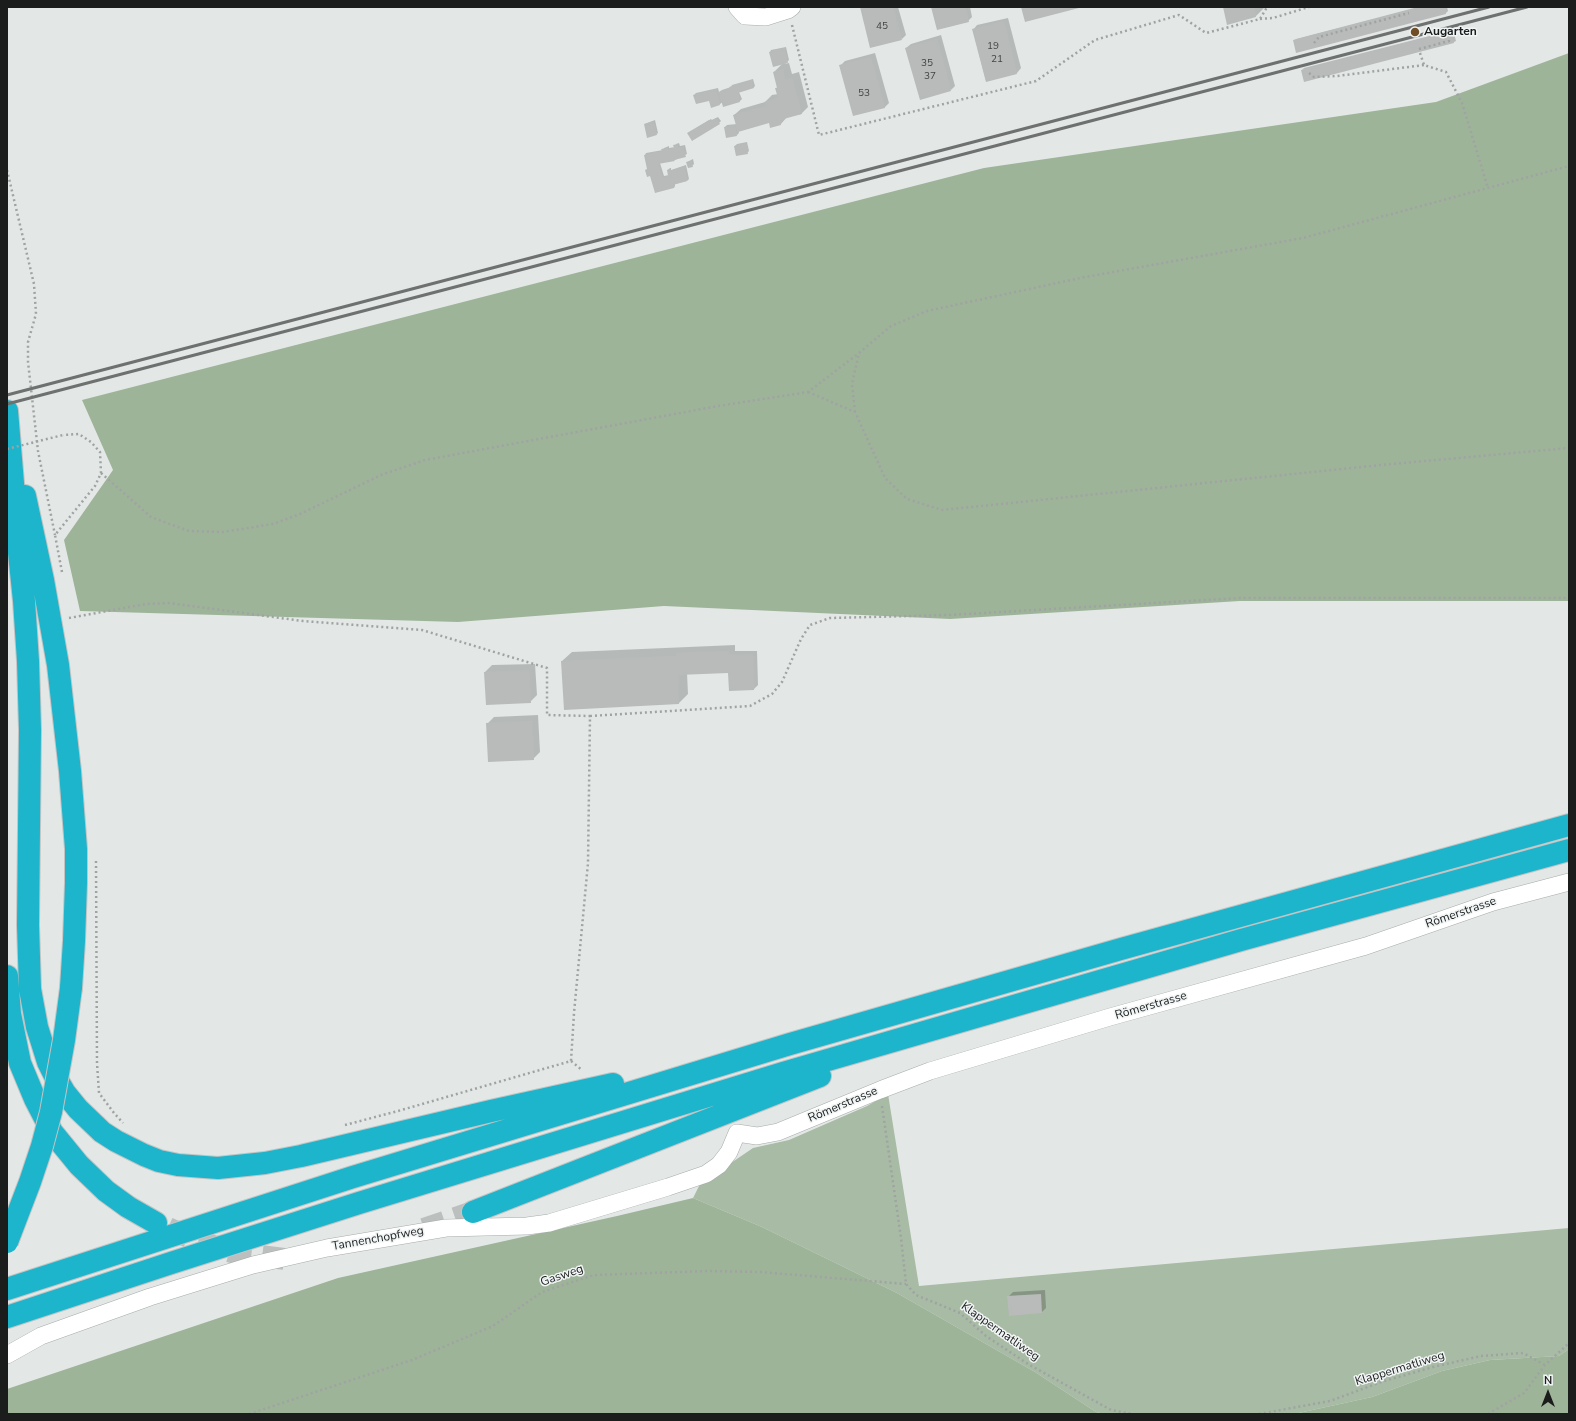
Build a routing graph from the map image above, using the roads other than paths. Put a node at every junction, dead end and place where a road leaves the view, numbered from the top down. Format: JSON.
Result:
{"nodes":[{"id":1,"x":737,"y":7,"type":"edge"},
{"id":2,"x":790,"y":9,"type":"edge"},
{"id":3,"x":7,"y":410,"type":"edge"},
{"id":4,"x":1569,"y":825,"type":"edge"},
{"id":5,"x":1569,"y":850,"type":"edge"},
{"id":6,"x":1569,"y":882,"type":"edge"},
{"id":7,"x":7,"y":976,"type":"edge"},
{"id":8,"x":926,"y":1032,"type":"junction"},
{"id":9,"x":790,"y":1044,"type":"junction"},
{"id":10,"x":737,"y":1133,"type":"joint"},
{"id":11,"x":473,"y":1212,"type":"tunnel mouth"},
{"id":12,"x":156,"y":1223,"type":"tunnel mouth"},
{"id":13,"x":7,"y":1242,"type":"edge"},
{"id":14,"x":7,"y":1289,"type":"edge"},
{"id":15,"x":7,"y":1317,"type":"edge"},
{"id":16,"x":7,"y":1356,"type":"edge"}],
"edges":[{"from":1,"to":2,"type":"street"},
{"from":3,"to":9,"type":"highway"},
{"from":3,"to":13,"type":"highway","bridge":true},
{"from":4,"to":9,"type":"highway"},
{"from":5,"to":8,"type":"highway"},
{"from":6,"to":10,"type":"street","name":"Römerstrasse"},
{"from":7,"to":12,"type":"highway"},
{"from":8,"to":11,"type":"highway"},
{"from":8,"to":15,"type":"highway"},
{"from":9,"to":14,"type":"highway"},
{"from":10,"to":16,"type":"street","name":"Tannenchopfweg"}]}
